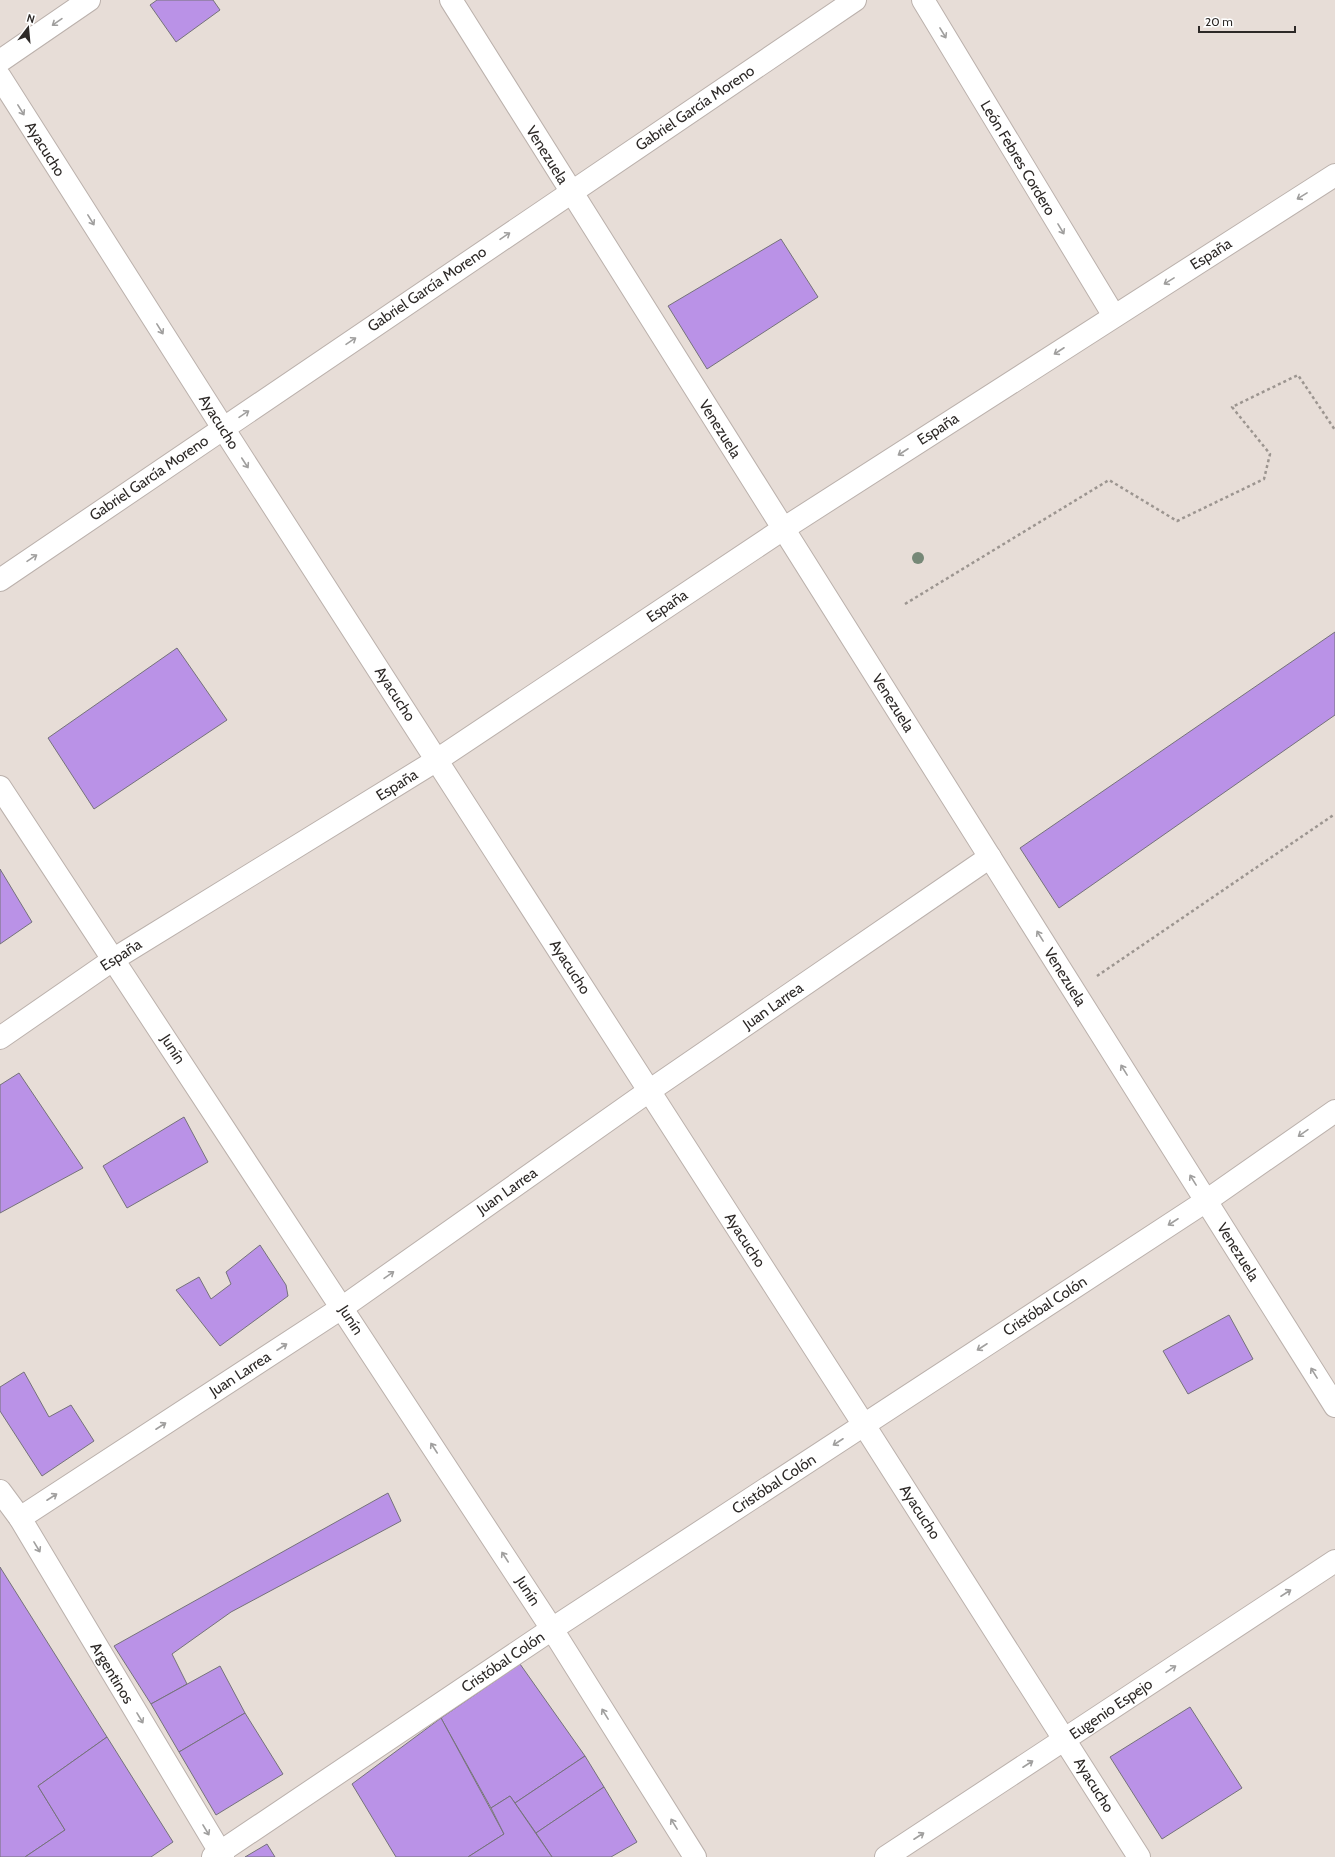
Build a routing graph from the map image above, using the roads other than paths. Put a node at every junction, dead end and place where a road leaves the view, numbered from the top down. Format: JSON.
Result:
{"nodes":[{"id":1,"x":89,"y":0,"type":"edge"},
{"id":2,"x":451,"y":0,"type":"edge"},
{"id":3,"x":855,"y":0,"type":"edge"},
{"id":4,"x":923,"y":0,"type":"edge"},
{"id":5,"x":0,"y":61,"type":"edge"},
{"id":6,"x":0,"y":77,"type":"edge"},
{"id":7,"x":1335,"y":175,"type":"edge"},
{"id":8,"x":570,"y":192,"type":"junction"},
{"id":9,"x":1114,"y":316,"type":"junction"},
{"id":10,"x":223,"y":428,"type":"junction"},
{"id":11,"x":783,"y":529,"type":"junction"},
{"id":12,"x":0,"y":580,"type":"edge"},
{"id":13,"x":437,"y":760,"type":"junction"},
{"id":14,"x":0,"y":787,"type":"edge"},
{"id":15,"x":990,"y":857,"type":"junction"},
{"id":16,"x":114,"y":959,"type":"junction"},
{"id":17,"x":0,"y":1038,"type":"edge"},
{"id":18,"x":650,"y":1091,"type":"junction"},
{"id":19,"x":1335,"y":1111,"type":"edge"},
{"id":20,"x":1206,"y":1201,"type":"junction"},
{"id":21,"x":343,"y":1308,"type":"junction"},
{"id":22,"x":1335,"y":1406,"type":"edge"},
{"id":23,"x":864,"y":1425,"type":"junction"},
{"id":24,"x":0,"y":1491,"type":"edge"},
{"id":25,"x":20,"y":1518,"type":"junction"},
{"id":26,"x":1335,"y":1561,"type":"edge"},
{"id":27,"x":552,"y":1629,"type":"junction"},
{"id":28,"x":1066,"y":1739,"type":"junction"},
{"id":29,"x":218,"y":1855,"type":"edge"},
{"id":30,"x":695,"y":1857,"type":"edge"},
{"id":31,"x":886,"y":1857,"type":"edge"},
{"id":32,"x":1139,"y":1857,"type":"edge"}],
"edges":[{"from":1,"to":5,"type":"street","one_way":true},
{"from":2,"to":8,"type":"street","name":"Venezuela"},
{"from":3,"to":8,"type":"street","name":"Gabriel García Moreno"},
{"from":4,"to":9,"type":"street","name":"León Febres Cordero","one_way":true},
{"from":6,"to":10,"type":"street","name":"Ayacucho","one_way":true},
{"from":7,"to":9,"type":"street","name":"España","one_way":true},
{"from":10,"to":8,"type":"street","name":"Gabriel García Moreno","one_way":true},
{"from":8,"to":11,"type":"street","name":"Venezuela"},
{"from":9,"to":11,"type":"street","name":"España","one_way":true},
{"from":12,"to":10,"type":"street","name":"Gabriel García Moreno","one_way":true},
{"from":10,"to":13,"type":"street","name":"Ayacucho","one_way":true},
{"from":11,"to":13,"type":"street","name":"España"},
{"from":11,"to":15,"type":"street","name":"Venezuela"},
{"from":13,"to":16,"type":"street","name":"España"},
{"from":13,"to":18,"type":"street","name":"Ayacucho"},
{"from":14,"to":16,"type":"street","name":"Junín"},
{"from":15,"to":18,"type":"street","name":"Juan Larrea"},
{"from":20,"to":15,"type":"street","name":"Venezuela","one_way":true},
{"from":16,"to":17,"type":"street","name":"España"},
{"from":16,"to":21,"type":"street","name":"Junín"},
{"from":21,"to":18,"type":"street","name":"Juan Larrea","one_way":true},
{"from":18,"to":23,"type":"street","name":"Ayacucho"},
{"from":19,"to":20,"type":"street","name":"Cristóbal Colón","one_way":true},
{"from":22,"to":20,"type":"street","name":"Venezuela","one_way":true},
{"from":20,"to":23,"type":"street","name":"Cristóbal Colón","one_way":true},
{"from":25,"to":21,"type":"street","name":"Juan Larrea","one_way":true},
{"from":27,"to":21,"type":"street","name":"Junín","one_way":true},
{"from":23,"to":27,"type":"street","name":"Cristóbal Colón","one_way":true},
{"from":23,"to":28,"type":"street","name":"Ayacucho"},
{"from":24,"to":25,"type":"street","name":"Argentinos"},
{"from":25,"to":29,"type":"street","name":"Argentinos","one_way":true},
{"from":28,"to":26,"type":"street","name":"Eugenio Espejo","one_way":true},
{"from":27,"to":29,"type":"street","name":"Cristóbal Colón"},
{"from":30,"to":27,"type":"street","name":"Junín","one_way":true},
{"from":31,"to":28,"type":"street","name":"Eugenio Espejo","one_way":true},
{"from":28,"to":32,"type":"street","name":"Ayacucho"}]}
